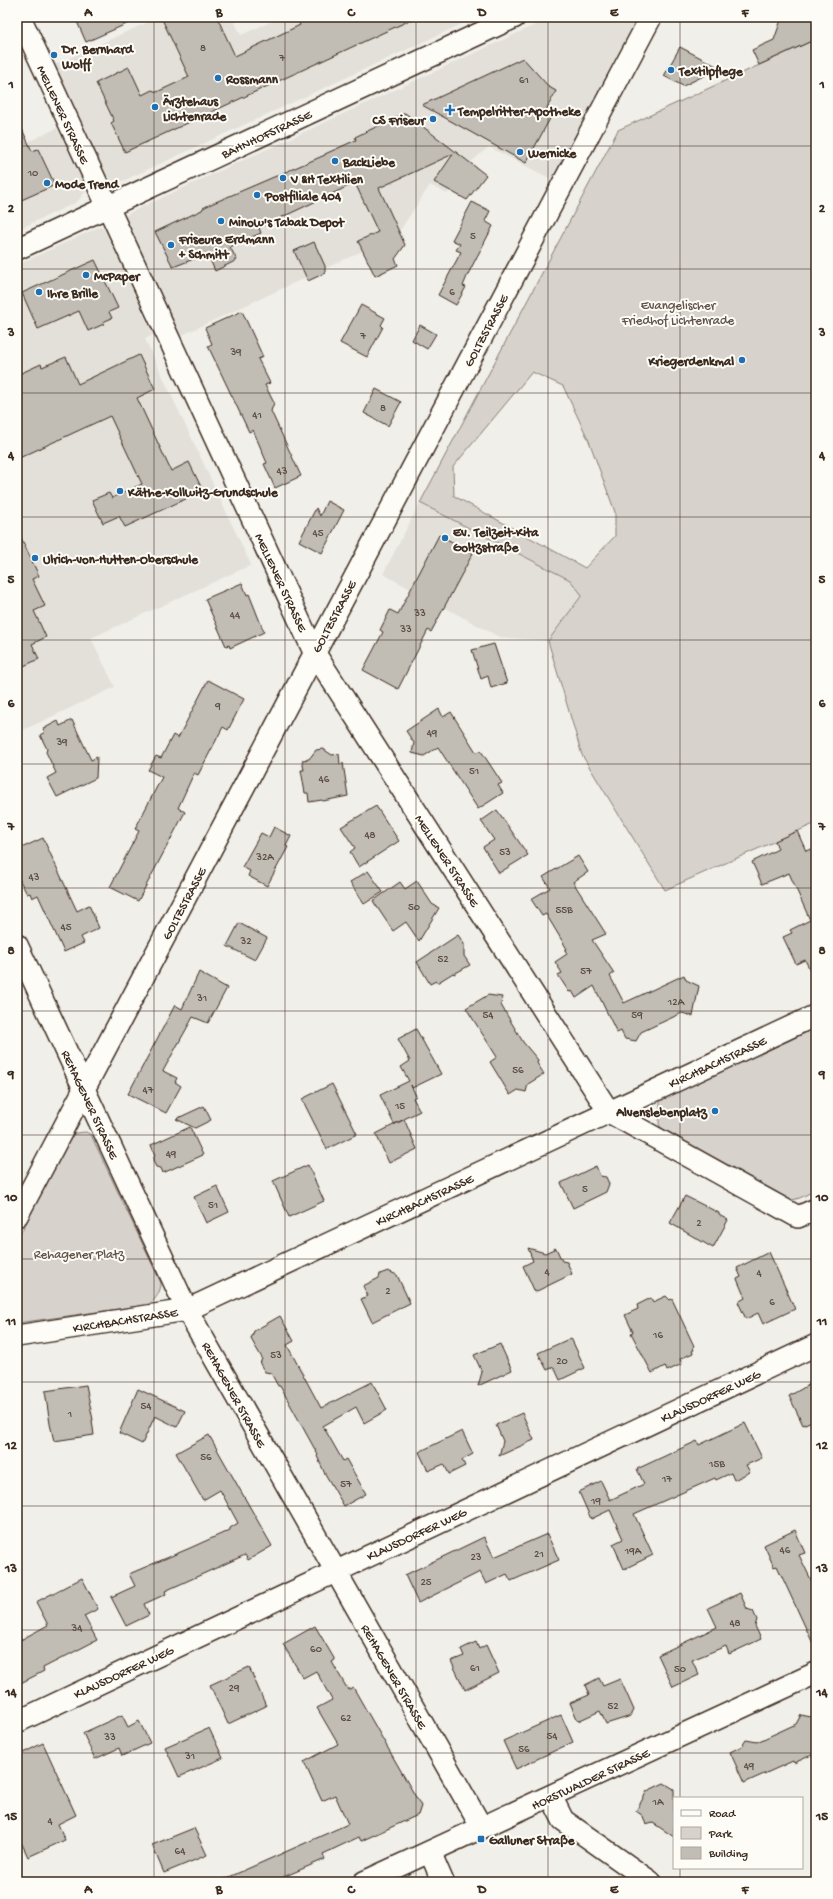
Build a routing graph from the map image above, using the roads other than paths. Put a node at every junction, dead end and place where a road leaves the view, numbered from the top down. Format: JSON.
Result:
{"nodes":[{"id":1,"x":20,"y":17,"type":"edge"},
{"id":2,"x":515,"y":17,"type":"edge"},
{"id":3,"x":651,"y":17,"type":"edge"},
{"id":4,"x":107,"y":207,"type":"junction"},
{"id":5,"x":17,"y":248,"type":"edge"},
{"id":6,"x":314,"y":652,"type":"junction"},
{"id":7,"x":17,"y":945,"type":"edge"},
{"id":8,"x":816,"y":1015,"type":"edge"},
{"id":9,"x":84,"y":1091,"type":"junction"},
{"id":10,"x":609,"y":1112,"type":"junction"},
{"id":11,"x":814,"y":1215,"type":"edge"},
{"id":12,"x":17,"y":1216,"type":"edge"},
{"id":13,"x":187,"y":1310,"type":"junction"},
{"id":14,"x":17,"y":1336,"type":"edge"},
{"id":15,"x":816,"y":1345,"type":"edge"},
{"id":16,"x":335,"y":1571,"type":"junction"},
{"id":17,"x":816,"y":1673,"type":"edge"},
{"id":18,"x":17,"y":1722,"type":"edge"},
{"id":19,"x":551,"y":1796,"type":"junction"},
{"id":20,"x":482,"y":1828,"type":"junction"},
{"id":21,"x":430,"y":1852,"type":"junction"},
{"id":22,"x":364,"y":1882,"type":"edge"},
{"id":23,"x":443,"y":1882,"type":"edge"},
{"id":24,"x":651,"y":1882,"type":"edge"}],
"edges":[{"from":1,"to":4,"type":"street","name":"MELLENER STRASSE"},
{"from":2,"to":4,"type":"street","name":"BAHNHOFSTRASSE"},
{"from":3,"to":6,"type":"street","name":"GOLTZSTRASSE"},
{"from":4,"to":5,"type":"street","name":"BAHNHOFSTRASSE"},
{"from":4,"to":6,"type":"street","name":"MELLENER STRASSE"},
{"from":6,"to":9,"type":"street","name":"GOLTZSTRASSE"},
{"from":6,"to":10,"type":"street","name":"MELLENER STRASSE"},
{"from":7,"to":9,"type":"street","name":"REHAGENER STRASSE"},
{"from":8,"to":10,"type":"street","name":"KIRCHBACHSTRASSE"},
{"from":9,"to":12,"type":"street","name":"GOLTZSTRASSE"},
{"from":9,"to":13,"type":"street","name":"REHAGENER STRASSE"},
{"from":10,"to":11,"type":"street"},
{"from":10,"to":13,"type":"street","name":"KIRCHBACHSTRASSE"},
{"from":13,"to":14,"type":"street","name":"KIRCHBACHSTRASSE"},
{"from":13,"to":16,"type":"street","name":"REHAGENER STRASSE"},
{"from":15,"to":16,"type":"street","name":"KLAUSDORFER WEG"},
{"from":16,"to":18,"type":"street","name":"KLAUSDORFER WEG"},
{"from":16,"to":20,"type":"street","name":"REHAGENER STRASSE"},
{"from":17,"to":19,"type":"street","name":"HORSTWALDER STRASSE"},
{"from":19,"to":20,"type":"street","name":"HORSTWALDER STRASSE"},
{"from":19,"to":24,"type":"street"},
{"from":20,"to":21,"type":"street","name":"HORSTWALDER STRASSE"},
{"from":21,"to":22,"type":"street","name":"HORSTWALDER STRASSE"},
{"from":21,"to":23,"type":"street"}]}
